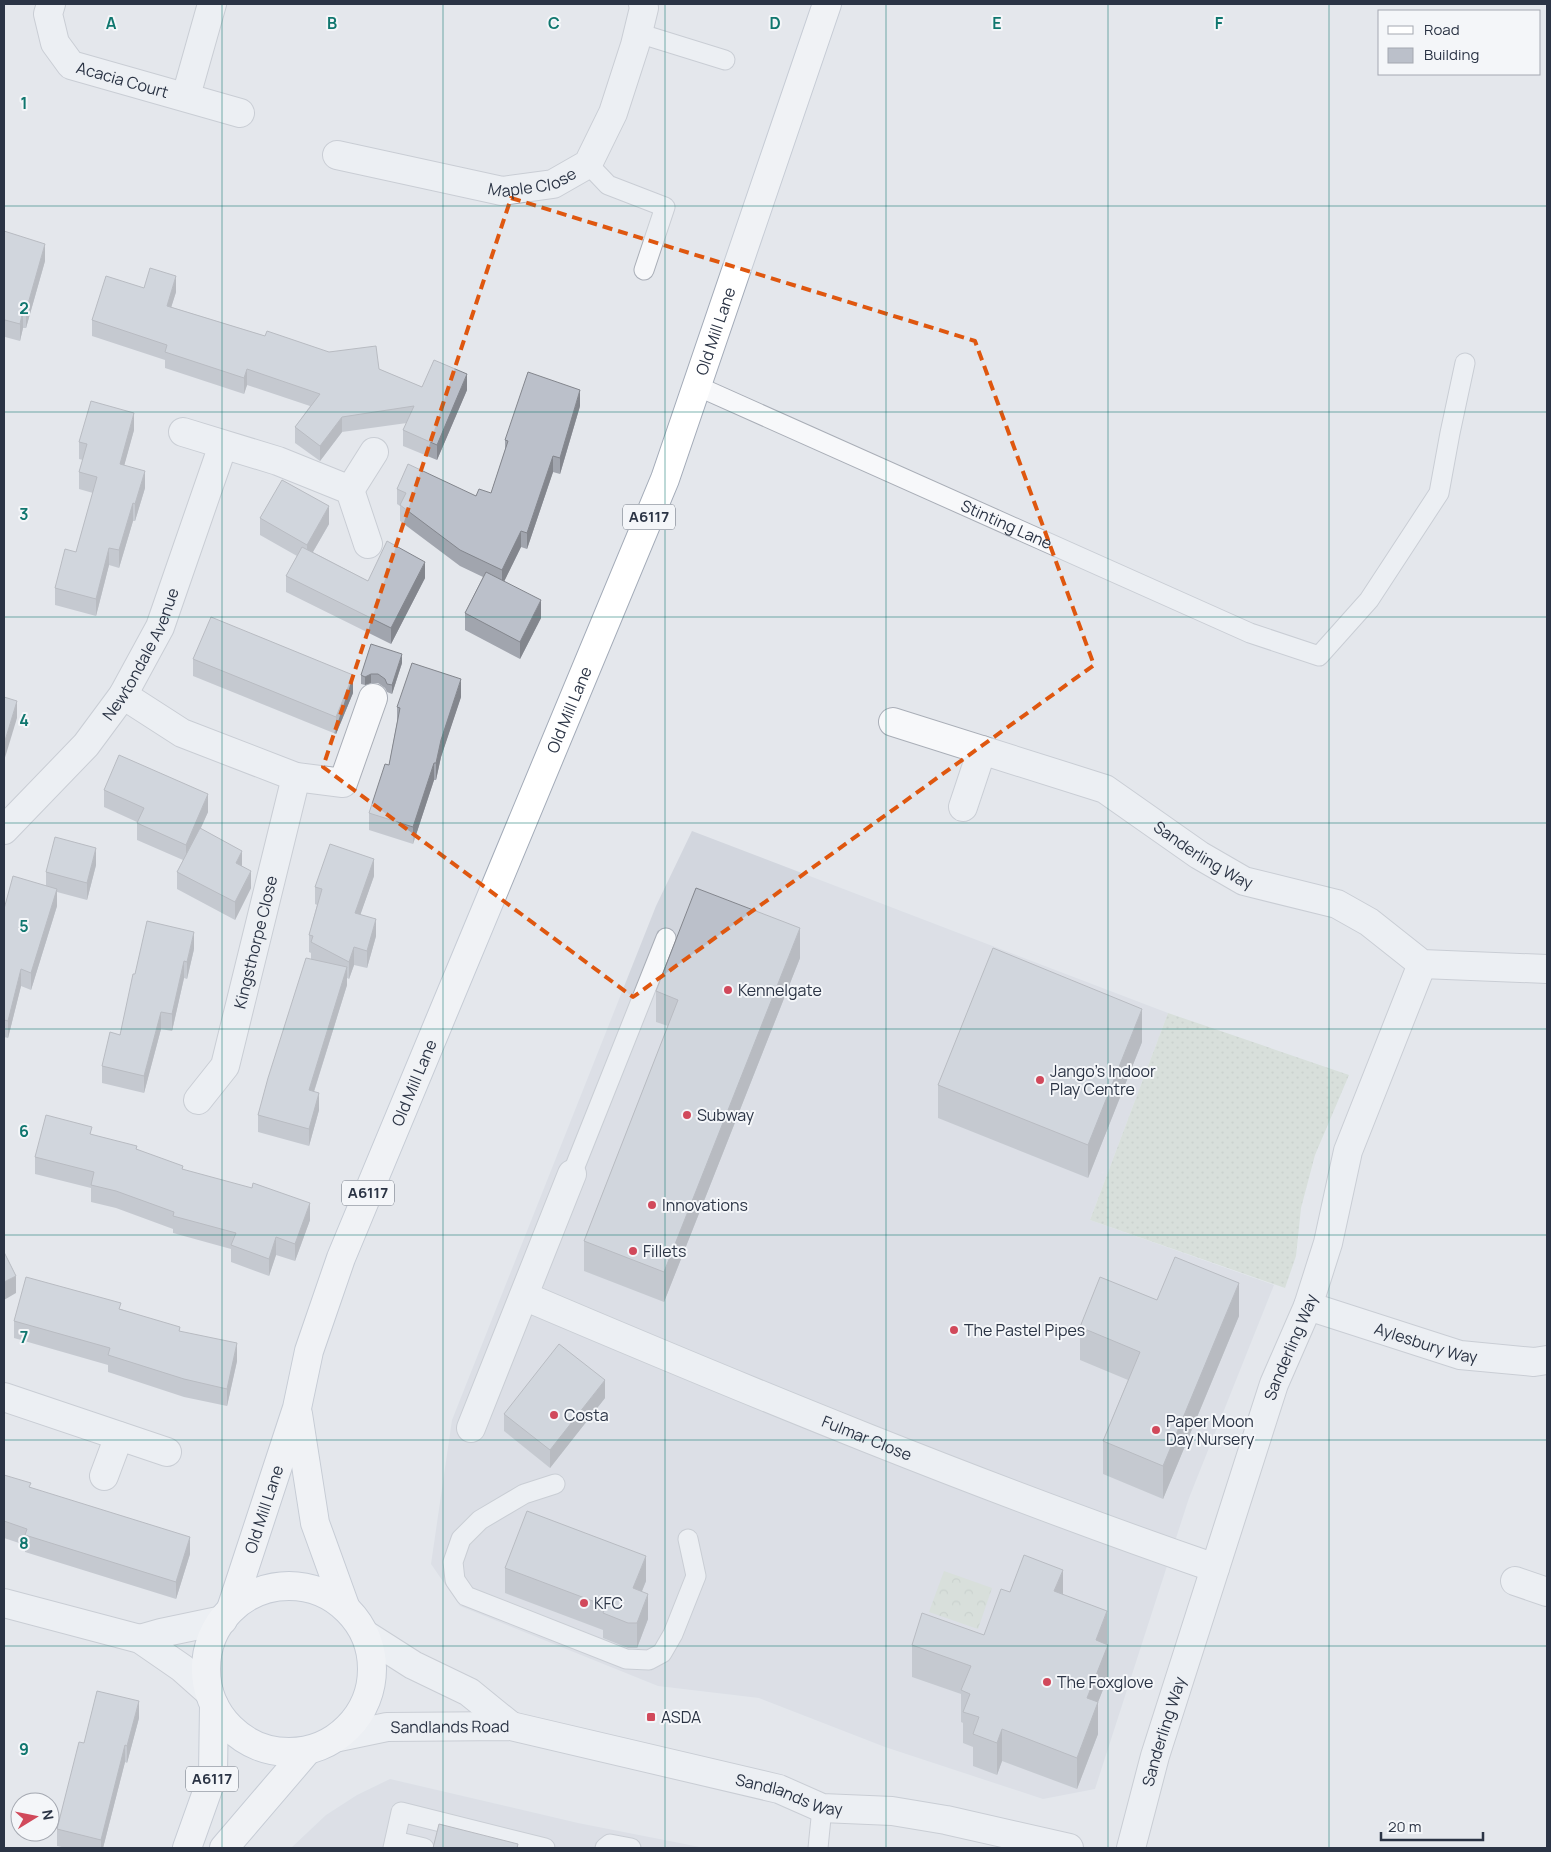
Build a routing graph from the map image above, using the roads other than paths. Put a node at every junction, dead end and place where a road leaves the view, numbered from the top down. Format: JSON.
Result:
{"nodes":[{"id":1,"x":50,"y":4,"type":"edge"},
{"id":2,"x":212,"y":4,"type":"edge"},
{"id":3,"x":643,"y":4,"type":"edge"},
{"id":4,"x":827,"y":4,"type":"edge"},
{"id":5,"x":638,"y":33,"type":"junction"},
{"id":6,"x":725,"y":60,"type":"dead end"},
{"id":7,"x":186,"y":96,"type":"junction"},
{"id":8,"x":240,"y":113,"type":"dead end"},
{"id":9,"x":337,"y":155,"type":"dead end"},
{"id":10,"x":588,"y":164,"type":"junction"},
{"id":11,"x":644,"y":270,"type":"dead end"},
{"id":12,"x":1465,"y":363,"type":"dead end"},
{"id":13,"x":697,"y":386,"type":"junction"},
{"id":14,"x":183,"y":432,"type":"dead end"},
{"id":15,"x":223,"y":444,"type":"junction"},
{"id":16,"x":374,"y":452,"type":"dead end"},
{"id":17,"x":350,"y":490,"type":"junction"},
{"id":18,"x":368,"y":544,"type":"dead end"},
{"id":19,"x":123,"y":695,"type":"junction"},
{"id":20,"x":373,"y":698,"type":"dead end"},
{"id":21,"x":893,"y":722,"type":"dead end"},
{"id":22,"x":982,"y":750,"type":"junction"},
{"id":23,"x":296,"y":777,"type":"junction"},
{"id":24,"x":963,"y":807,"type":"dead end"},
{"id":25,"x":4,"y":830,"type":"edge"},
{"id":26,"x":666,"y":938,"type":"dead end"},
{"id":27,"x":1422,"y":964,"type":"junction"},
{"id":28,"x":1547,"y":969,"type":"edge"},
{"id":29,"x":198,"y":1100,"type":"dead end"},
{"id":30,"x":572,"y":1174,"type":"joint"},
{"id":31,"x":524,"y":1296,"type":"junction"},
{"id":32,"x":1308,"y":1306,"type":"junction"},
{"id":33,"x":1547,"y":1360,"type":"edge"},
{"id":34,"x":4,"y":1397,"type":"edge"},
{"id":35,"x":297,"y":1408,"type":"junction"},
{"id":36,"x":471,"y":1428,"type":"dead end"},
{"id":37,"x":119,"y":1436,"type":"junction"},
{"id":38,"x":168,"y":1452,"type":"dead end"},
{"id":39,"x":104,"y":1476,"type":"dead end"},
{"id":40,"x":555,"y":1484,"type":"dead end"},
{"id":41,"x":688,"y":1539,"type":"dead end"},
{"id":42,"x":1215,"y":1568,"type":"junction"},
{"id":43,"x":1515,"y":1581,"type":"dead end"},
{"id":44,"x":1547,"y":1592,"type":"edge"},
{"id":45,"x":4,"y":1603,"type":"edge"},
{"id":46,"x":345,"y":1606,"type":"junction"},
{"id":47,"x":227,"y":1615,"type":"junction"},
{"id":48,"x":366,"y":1635,"type":"junction"},
{"id":49,"x":140,"y":1639,"type":"junction"},
{"id":50,"x":212,"y":1699,"type":"junction"},
{"id":51,"x":511,"y":1726,"type":"junction"},
{"id":52,"x":339,"y":1737,"type":"junction"},
{"id":53,"x":307,"y":1751,"type":"junction"},
{"id":54,"x":822,"y":1808,"type":"junction"},
{"id":55,"x":394,"y":1844,"type":"edge"},
{"id":56,"x":187,"y":1848,"type":"edge"},
{"id":57,"x":224,"y":1848,"type":"edge"},
{"id":58,"x":424,"y":1848,"type":"edge"},
{"id":59,"x":545,"y":1848,"type":"edge"},
{"id":60,"x":605,"y":1848,"type":"edge"},
{"id":61,"x":631,"y":1848,"type":"edge"},
{"id":62,"x":818,"y":1848,"type":"edge"},
{"id":63,"x":1070,"y":1848,"type":"edge"},
{"id":64,"x":1131,"y":1848,"type":"edge"}],
"edges":[{"from":1,"to":7,"type":"street","name":"Acacia Court"},
{"from":2,"to":7,"type":"street"},
{"from":3,"to":5,"type":"street","name":"Maple Close"},
{"from":4,"to":13,"type":"main road","name":"Old Mill Lane","number":"A6117"},
{"from":5,"to":6,"type":"lane"},
{"from":5,"to":10,"type":"street","name":"Maple Close"},
{"from":7,"to":8,"type":"street","name":"Acacia Court"},
{"from":9,"to":10,"type":"street","name":"Maple Close"},
{"from":10,"to":11,"type":"lane"},
{"from":12,"to":13,"type":"lane","name":"Stinting Lane"},
{"from":13,"to":35,"type":"main road","name":"Old Mill Lane","number":"A6117"},
{"from":14,"to":15,"type":"street"},
{"from":15,"to":17,"type":"street"},
{"from":15,"to":19,"type":"street","name":"Newtondale Avenue"},
{"from":16,"to":17,"type":"street"},
{"from":17,"to":18,"type":"street"},
{"from":19,"to":23,"type":"street"},
{"from":19,"to":25,"type":"street","name":"Newtondale Avenue"},
{"from":20,"to":23,"type":"street"},
{"from":21,"to":22,"type":"street","name":"Sanderling Way"},
{"from":22,"to":24,"type":"street"},
{"from":22,"to":27,"type":"street","name":"Sanderling Way"},
{"from":23,"to":29,"type":"street","name":"Kingsthorpe Close"},
{"from":26,"to":30,"type":"lane"},
{"from":27,"to":28,"type":"street"},
{"from":27,"to":32,"type":"street","name":"Sanderling Way"},
{"from":30,"to":31,"type":"street"},
{"from":31,"to":36,"type":"street"},
{"from":31,"to":42,"type":"street","name":"Fulmar Close"},
{"from":32,"to":33,"type":"street","name":"Aylesbury Way"},
{"from":32,"to":42,"type":"street","name":"Sanderling Way"},
{"from":34,"to":37,"type":"street"},
{"from":35,"to":46,"type":"main road","name":"Old Mill Lane","number":"A6117"},
{"from":35,"to":47,"type":"main road","name":"Old Mill Lane","number":"A6117"},
{"from":37,"to":38,"type":"street"},
{"from":37,"to":39,"type":"street"},
{"from":40,"to":41,"type":"lane"},
{"from":42,"to":64,"type":"street","name":"Sanderling Way"},
{"from":43,"to":44,"type":"street"},
{"from":45,"to":49,"type":"street"},
{"from":46,"to":47,"type":"main road","name":"Old Mill Lane","number":"A6117"},
{"from":46,"to":48,"type":"main road","name":"Old Mill Lane","number":"A6117"},
{"from":47,"to":49,"type":"street"},
{"from":47,"to":50,"type":"main road","name":"Old Mill Lane","number":"A6117"},
{"from":48,"to":51,"type":"street","name":"Sandlands Road"},
{"from":48,"to":52,"type":"main road","name":"Old Mill Lane","number":"A6117"},
{"from":49,"to":50,"type":"street"},
{"from":50,"to":53,"type":"main road","name":"Old Mill Lane","number":"A6117"},
{"from":50,"to":56,"type":"main road","name":"Old Mill Lane","number":"A6117"},
{"from":51,"to":52,"type":"street","name":"Sandlands Road"},
{"from":51,"to":54,"type":"street","name":"Sandlands Way"},
{"from":52,"to":53,"type":"main road","name":"Old Mill Lane","number":"A6117"},
{"from":53,"to":57,"type":"main road","name":"Old Mill Lane","number":"A6117"},
{"from":54,"to":62,"type":"lane"},
{"from":54,"to":63,"type":"street","name":"Sandlands Way"},
{"from":55,"to":58,"type":"lane"},
{"from":55,"to":59,"type":"lane"},
{"from":60,"to":61,"type":"lane"}]}
